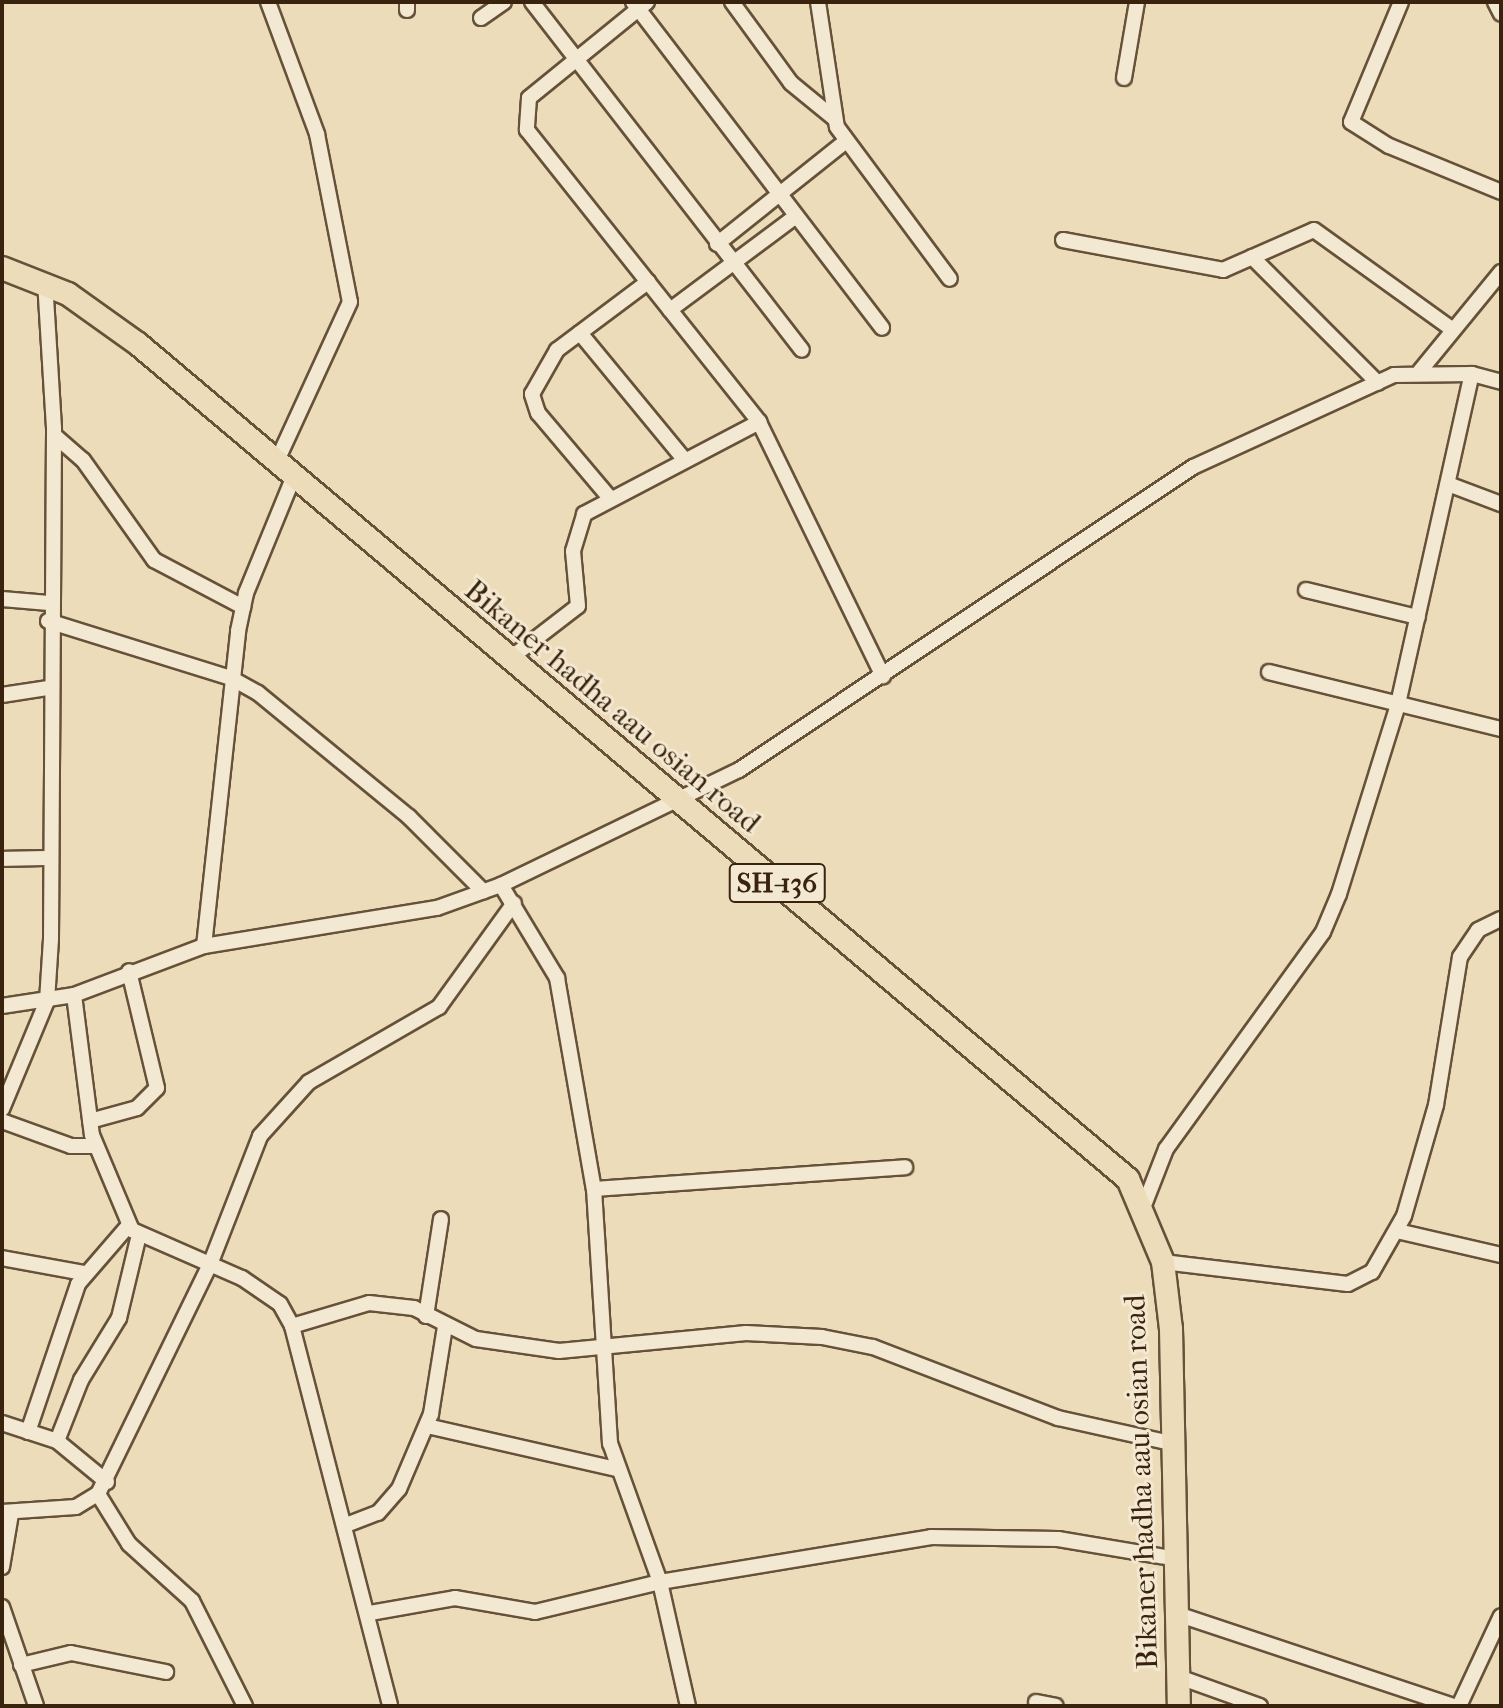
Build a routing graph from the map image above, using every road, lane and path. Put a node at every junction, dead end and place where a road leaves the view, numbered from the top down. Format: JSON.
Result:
{"nodes":[{"id":1,"x":268,"y":2,"type":"edge"},
{"id":2,"x":504,"y":2,"type":"edge"},
{"id":3,"x":532,"y":2,"type":"edge"},
{"id":4,"x":732,"y":2,"type":"edge"},
{"id":5,"x":818,"y":2,"type":"edge"},
{"id":6,"x":1137,"y":2,"type":"edge"},
{"id":7,"x":1401,"y":2,"type":"edge"},
{"id":8,"x":1495,"y":2,"type":"edge"},
{"id":9,"x":640,"y":4,"type":"edge"},
{"id":10,"x":1501,"y":14,"type":"edge"},
{"id":11,"x":481,"y":18,"type":"dead end"},
{"id":12,"x":572,"y":57,"type":"junction"},
{"id":13,"x":1124,"y":78,"type":"dead end"},
{"id":14,"x":835,"y":119,"type":"junction"},
{"id":15,"x":845,"y":142,"type":"junction"},
{"id":16,"x":1501,"y":192,"type":"edge"},
{"id":17,"x":779,"y":194,"type":"junction"},
{"id":18,"x":796,"y":216,"type":"junction"},
{"id":19,"x":1063,"y":240,"type":"dead end"},
{"id":20,"x":717,"y":244,"type":"junction"},
{"id":21,"x":1252,"y":257,"type":"junction"},
{"id":22,"x":733,"y":266,"type":"junction"},
{"id":23,"x":2,"y":268,"type":"edge"},
{"id":24,"x":1501,"y":272,"type":"edge"},
{"id":25,"x":950,"y":279,"type":"dead end"},
{"id":26,"x":45,"y":281,"type":"junction"},
{"id":27,"x":648,"y":282,"type":"junction"},
{"id":28,"x":670,"y":310,"type":"junction"},
{"id":29,"x":1449,"y":327,"type":"junction"},
{"id":30,"x":882,"y":328,"type":"dead end"},
{"id":31,"x":580,"y":333,"type":"junction"},
{"id":32,"x":802,"y":350,"type":"dead end"},
{"id":33,"x":1420,"y":371,"type":"junction"},
{"id":34,"x":1472,"y":374,"type":"junction"},
{"id":35,"x":1501,"y":382,"type":"edge"},
{"id":36,"x":1378,"y":383,"type":"junction"},
{"id":37,"x":759,"y":422,"type":"junction"},
{"id":38,"x":54,"y":435,"type":"junction"},
{"id":39,"x":684,"y":459,"type":"junction"},
{"id":40,"x":285,"y":470,"type":"junction"},
{"id":41,"x":1448,"y":484,"type":"junction"},
{"id":42,"x":609,"y":497,"type":"junction"},
{"id":43,"x":1501,"y":504,"type":"edge"},
{"id":44,"x":1306,"y":590,"type":"dead end"},
{"id":45,"x":2,"y":599,"type":"edge"},
{"id":46,"x":49,"y":603,"type":"junction"},
{"id":47,"x":243,"y":607,"type":"junction"},
{"id":48,"x":1418,"y":617,"type":"junction"},
{"id":49,"x":48,"y":621,"type":"junction"},
{"id":50,"x":508,"y":660,"type":"junction"},
{"id":51,"x":1269,"y":672,"type":"dead end"},
{"id":52,"x":883,"y":676,"type":"junction"},
{"id":53,"x":231,"y":678,"type":"junction"},
{"id":54,"x":48,"y":688,"type":"junction"},
{"id":55,"x":2,"y":695,"type":"edge"},
{"id":56,"x":1398,"y":704,"type":"junction"},
{"id":57,"x":1501,"y":729,"type":"edge"},
{"id":58,"x":680,"y":803,"type":"junction"},
{"id":59,"x":50,"y":858,"type":"junction"},
{"id":60,"x":2,"y":859,"type":"edge"},
{"id":61,"x":501,"y":885,"type":"junction"},
{"id":62,"x":483,"y":891,"type":"junction"},
{"id":63,"x":514,"y":903,"type":"junction"},
{"id":64,"x":1501,"y":919,"type":"edge"},
{"id":65,"x":204,"y":946,"type":"junction"},
{"id":66,"x":129,"y":971,"type":"junction"},
{"id":67,"x":74,"y":995,"type":"junction"},
{"id":68,"x":47,"y":1001,"type":"junction"},
{"id":69,"x":2,"y":1006,"type":"edge"},
{"id":70,"x":2,"y":1109,"type":"edge"},
{"id":71,"x":2,"y":1121,"type":"edge"},
{"id":72,"x":90,"y":1121,"type":"junction"},
{"id":73,"x":95,"y":1146,"type":"junction"},
{"id":74,"x":905,"y":1167,"type":"dead end"},
{"id":75,"x":594,"y":1189,"type":"junction"},
{"id":76,"x":1143,"y":1208,"type":"junction"},
{"id":77,"x":441,"y":1219,"type":"dead end"},
{"id":78,"x":134,"y":1230,"type":"junction"},
{"id":79,"x":1397,"y":1231,"type":"junction"},
{"id":80,"x":1501,"y":1255,"type":"edge"},
{"id":81,"x":2,"y":1258,"type":"edge"},
{"id":82,"x":211,"y":1262,"type":"junction"},
{"id":83,"x":1163,"y":1262,"type":"junction"},
{"id":84,"x":84,"y":1273,"type":"junction"},
{"id":85,"x":426,"y":1316,"type":"junction"},
{"id":86,"x":292,"y":1326,"type":"junction"},
{"id":87,"x":445,"y":1327,"type":"junction"},
{"id":88,"x":602,"y":1345,"type":"junction"},
{"id":89,"x":2,"y":1423,"type":"edge"},
{"id":90,"x":427,"y":1426,"type":"junction"},
{"id":91,"x":28,"y":1432,"type":"junction"},
{"id":92,"x":57,"y":1441,"type":"junction"},
{"id":93,"x":1175,"y":1444,"type":"junction"},
{"id":94,"x":616,"y":1469,"type":"junction"},
{"id":95,"x":103,"y":1488,"type":"junction"},
{"id":96,"x":7,"y":1513,"type":"edge"},
{"id":97,"x":346,"y":1525,"type":"junction"},
{"id":98,"x":1177,"y":1559,"type":"junction"},
{"id":99,"x":2,"y":1567,"type":"edge"},
{"id":100,"x":660,"y":1582,"type":"junction"},
{"id":101,"x":2,"y":1607,"type":"edge"},
{"id":102,"x":370,"y":1613,"type":"junction"},
{"id":103,"x":1177,"y":1614,"type":"junction"},
{"id":104,"x":1501,"y":1616,"type":"edge"},
{"id":105,"x":4,"y":1624,"type":"edge"},
{"id":106,"x":21,"y":1665,"type":"junction"},
{"id":107,"x":166,"y":1672,"type":"dead end"},
{"id":108,"x":1179,"y":1677,"type":"junction"},
{"id":109,"x":1036,"y":1702,"type":"dead end"},
{"id":110,"x":36,"y":1706,"type":"edge"},
{"id":111,"x":245,"y":1706,"type":"edge"},
{"id":112,"x":390,"y":1706,"type":"edge"},
{"id":113,"x":688,"y":1706,"type":"edge"},
{"id":114,"x":1056,"y":1706,"type":"edge"},
{"id":115,"x":1179,"y":1706,"type":"edge"},
{"id":116,"x":1260,"y":1706,"type":"edge"},
{"id":117,"x":1456,"y":1706,"type":"edge"}],
"edges":[{"from":1,"to":40,"type":"street"},
{"from":2,"to":11,"type":"street"},
{"from":3,"to":12,"type":"street"},
{"from":4,"to":14,"type":"street"},
{"from":5,"to":14,"type":"street"},
{"from":6,"to":13,"type":"street"},
{"from":7,"to":16,"type":"street"},
{"from":8,"to":10,"type":"street"},
{"from":9,"to":12,"type":"street"},
{"from":9,"to":17,"type":"street"},
{"from":12,"to":20,"type":"street"},
{"from":12,"to":27,"type":"street"},
{"from":14,"to":15,"type":"street"},
{"from":15,"to":17,"type":"street"},
{"from":15,"to":25,"type":"street"},
{"from":17,"to":18,"type":"street"},
{"from":17,"to":20,"type":"street"},
{"from":18,"to":22,"type":"street"},
{"from":18,"to":30,"type":"street"},
{"from":19,"to":21,"type":"street"},
{"from":20,"to":22,"type":"street"},
{"from":21,"to":29,"type":"street"},
{"from":21,"to":36,"type":"street"},
{"from":22,"to":28,"type":"street"},
{"from":22,"to":32,"type":"street"},
{"from":23,"to":26,"type":"main road","name":"Bikaner hadha aau osian road","number":"SH-136"},
{"from":24,"to":29,"type":"street"},
{"from":26,"to":38,"type":"street"},
{"from":26,"to":40,"type":"main road","name":"Bikaner hadha aau osian road","number":"SH-136"},
{"from":27,"to":28,"type":"street"},
{"from":27,"to":31,"type":"street"},
{"from":28,"to":37,"type":"street"},
{"from":29,"to":33,"type":"street"},
{"from":31,"to":39,"type":"street"},
{"from":31,"to":42,"type":"street"},
{"from":33,"to":34,"type":"street"},
{"from":33,"to":36,"type":"street"},
{"from":34,"to":35,"type":"street"},
{"from":34,"to":41,"type":"street"},
{"from":36,"to":52,"type":"street"},
{"from":37,"to":39,"type":"street"},
{"from":37,"to":52,"type":"street"},
{"from":38,"to":46,"type":"street"},
{"from":38,"to":47,"type":"street"},
{"from":39,"to":42,"type":"street"},
{"from":40,"to":47,"type":"street"},
{"from":40,"to":50,"type":"main road","name":"Bikaner hadha aau osian road","number":"SH-136"},
{"from":41,"to":43,"type":"street"},
{"from":41,"to":48,"type":"street"},
{"from":42,"to":50,"type":"street"},
{"from":44,"to":48,"type":"street"},
{"from":45,"to":46,"type":"street"},
{"from":46,"to":49,"type":"street"},
{"from":47,"to":53,"type":"street"},
{"from":48,"to":56,"type":"street"},
{"from":49,"to":53,"type":"street"},
{"from":49,"to":54,"type":"street"},
{"from":50,"to":58,"type":"main road","name":"Bikaner hadha aau osian road","number":"SH-136"},
{"from":51,"to":56,"type":"street"},
{"from":52,"to":58,"type":"street"},
{"from":53,"to":62,"type":"street"},
{"from":53,"to":65,"type":"street"},
{"from":54,"to":55,"type":"street"},
{"from":54,"to":59,"type":"street"},
{"from":56,"to":57,"type":"street"},
{"from":56,"to":76,"type":"street"},
{"from":58,"to":61,"type":"street"},
{"from":58,"to":76,"type":"main road","name":"Bikaner hadha aau osian road","number":"SH-136"},
{"from":59,"to":60,"type":"street"},
{"from":59,"to":68,"type":"street"},
{"from":61,"to":62,"type":"street"},
{"from":61,"to":63,"type":"street"},
{"from":62,"to":65,"type":"street"},
{"from":63,"to":75,"type":"street"},
{"from":63,"to":82,"type":"street"},
{"from":64,"to":79,"type":"street"},
{"from":65,"to":66,"type":"street"},
{"from":66,"to":67,"type":"street"},
{"from":66,"to":72,"type":"street"},
{"from":67,"to":68,"type":"street"},
{"from":67,"to":72,"type":"street"},
{"from":68,"to":69,"type":"street"},
{"from":68,"to":70,"type":"street"},
{"from":71,"to":73,"type":"street"},
{"from":72,"to":73,"type":"street"},
{"from":73,"to":78,"type":"street"},
{"from":74,"to":75,"type":"street"},
{"from":75,"to":88,"type":"street"},
{"from":76,"to":83,"type":"main road","name":"Bikaner hadha aau osian road","number":"SH-136"},
{"from":77,"to":85,"type":"street"},
{"from":78,"to":82,"type":"street"},
{"from":78,"to":84,"type":"street"},
{"from":78,"to":92,"type":"street"},
{"from":79,"to":80,"type":"street"},
{"from":79,"to":83,"type":"street"},
{"from":81,"to":84,"type":"street"},
{"from":82,"to":86,"type":"street"},
{"from":82,"to":95,"type":"street"},
{"from":83,"to":93,"type":"main road","name":"Bikaner hadha aau osian road","number":"SH-136"},
{"from":84,"to":91,"type":"street"},
{"from":85,"to":86,"type":"street"},
{"from":85,"to":87,"type":"street"},
{"from":86,"to":97,"type":"street"},
{"from":87,"to":88,"type":"street"},
{"from":87,"to":90,"type":"street"},
{"from":88,"to":93,"type":"street"},
{"from":88,"to":94,"type":"street"},
{"from":89,"to":91,"type":"street"},
{"from":90,"to":94,"type":"street"},
{"from":90,"to":97,"type":"street"},
{"from":91,"to":92,"type":"street"},
{"from":92,"to":95,"type":"street"},
{"from":93,"to":98,"type":"main road","name":"Bikaner hadha aau osian road","number":"SH-136"},
{"from":94,"to":100,"type":"street"},
{"from":95,"to":96,"type":"street"},
{"from":95,"to":111,"type":"street"},
{"from":96,"to":99,"type":"street"},
{"from":97,"to":102,"type":"street"},
{"from":98,"to":100,"type":"street"},
{"from":98,"to":103,"type":"main road","name":"Bikaner hadha aau osian road","number":"SH-136"},
{"from":100,"to":102,"type":"street"},
{"from":100,"to":113,"type":"street"},
{"from":101,"to":105,"type":"street"},
{"from":102,"to":112,"type":"street"},
{"from":103,"to":108,"type":"main road","name":"Bikaner hadha aau osian road","number":"SH-136"},
{"from":103,"to":117,"type":"street"},
{"from":104,"to":117,"type":"street"},
{"from":105,"to":106,"type":"street"},
{"from":106,"to":107,"type":"street"},
{"from":106,"to":110,"type":"street"},
{"from":108,"to":115,"type":"main road","name":"Bikaner hadha aau osian road","number":"SH-136"},
{"from":108,"to":116,"type":"street"},
{"from":109,"to":114,"type":"street"}]}
